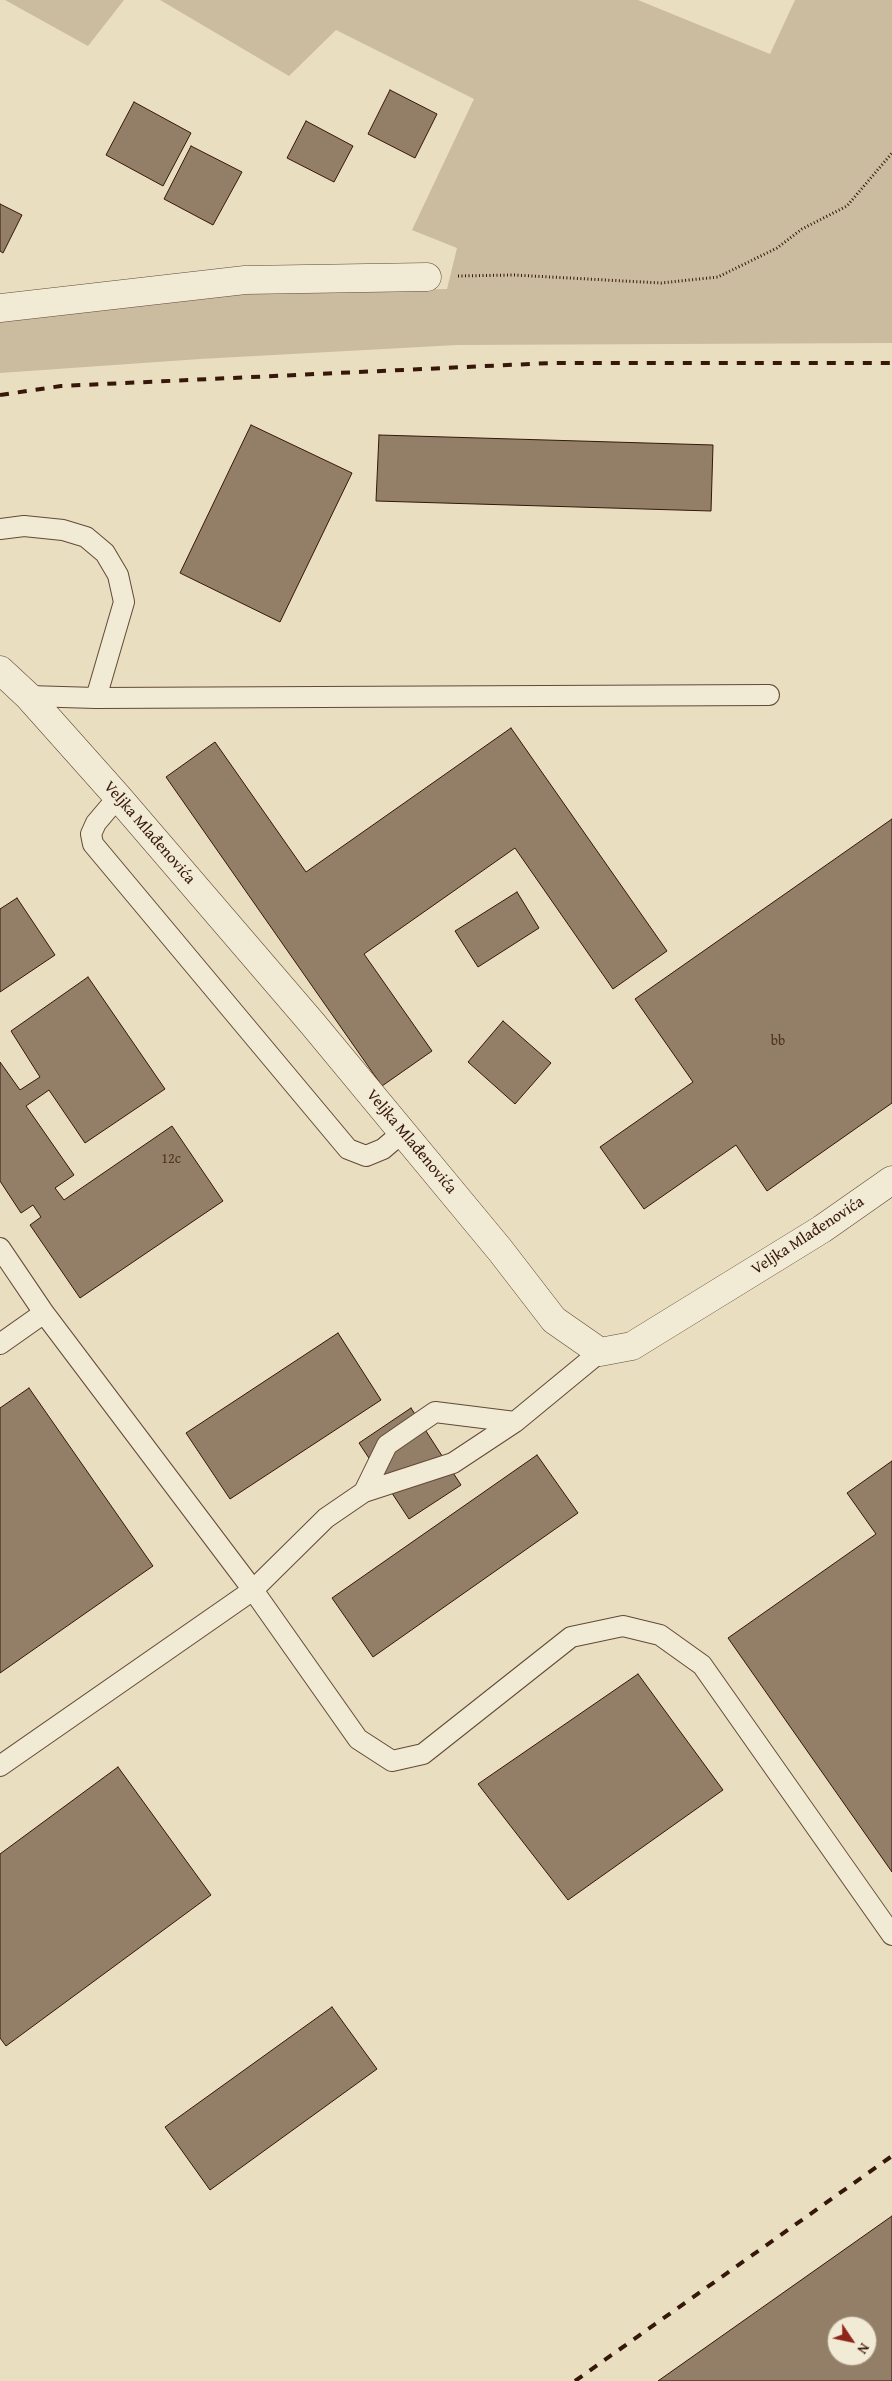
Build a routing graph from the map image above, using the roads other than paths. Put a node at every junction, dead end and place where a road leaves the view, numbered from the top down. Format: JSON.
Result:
{"nodes":[{"id":1,"x":427,"y":277,"type":"road end"},
{"id":2,"x":0,"y":308,"type":"edge"},
{"id":3,"x":0,"y":529,"type":"edge"},
{"id":4,"x":0,"y":670,"type":"edge"},
{"id":5,"x":769,"y":695,"type":"dead end"},
{"id":6,"x":28,"y":696,"type":"junction"},
{"id":7,"x":96,"y":698,"type":"junction"},
{"id":8,"x":118,"y":796,"type":"junction"},
{"id":9,"x":403,"y":1132,"type":"junction"},
{"id":10,"x":892,"y":1180,"type":"edge"},
{"id":11,"x":0,"y":1248,"type":"edge"},
{"id":12,"x":44,"y":1313,"type":"junction"},
{"id":13,"x":0,"y":1344,"type":"edge"},
{"id":14,"x":600,"y":1352,"type":"junction"},
{"id":15,"x":515,"y":1422,"type":"junction"},
{"id":16,"x":364,"y":1492,"type":"junction"},
{"id":17,"x":253,"y":1590,"type":"junction"},
{"id":18,"x":0,"y":1766,"type":"edge"},
{"id":19,"x":892,"y":1935,"type":"edge"}],
"edges":[{"from":1,"to":2,"type":"street"},
{"from":3,"to":7,"type":"lane"},
{"from":4,"to":6,"type":"street","name":"Veljka Mlađenovića"},
{"from":5,"to":7,"type":"lane"},
{"from":6,"to":7,"type":"lane"},
{"from":6,"to":8,"type":"street","name":"Veljka Mlađenovića"},
{"from":8,"to":9,"type":"street","name":"Veljka Mlađenovića"},
{"from":8,"to":9,"type":"lane"},
{"from":9,"to":14,"type":"street","name":"Veljka Mlađenovića"},
{"from":10,"to":14,"type":"street","name":"Veljka Mlađenovića"},
{"from":11,"to":12,"type":"lane"},
{"from":12,"to":13,"type":"lane"},
{"from":12,"to":17,"type":"lane"},
{"from":14,"to":15,"type":"lane"},
{"from":15,"to":16,"type":"lane"},
{"from":15,"to":16,"type":"lane"},
{"from":16,"to":17,"type":"lane"},
{"from":17,"to":18,"type":"lane"},
{"from":17,"to":19,"type":"lane"}]}
